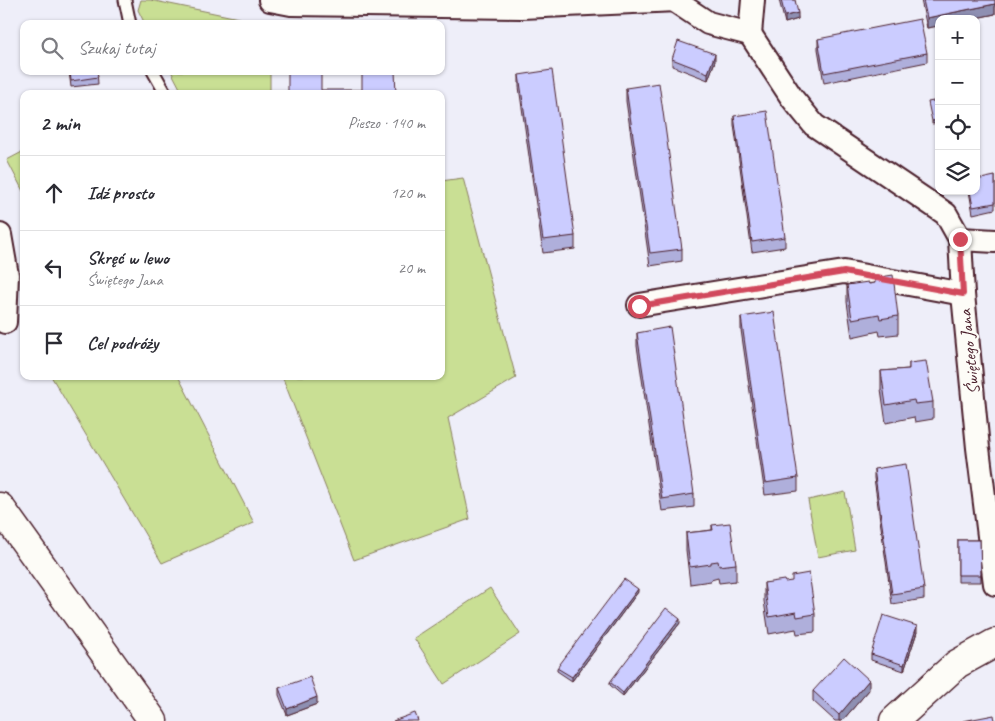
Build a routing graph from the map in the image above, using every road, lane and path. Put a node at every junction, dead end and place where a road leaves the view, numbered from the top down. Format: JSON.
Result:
{"nodes":[{"id":1,"x":125,"y":0,"type":"edge"},
{"id":2,"x":270,"y":0,"type":"edge"},
{"id":3,"x":676,"y":0,"type":"edge"},
{"id":4,"x":753,"y":0,"type":"edge"},
{"id":5,"x":129,"y":20,"type":"edge"},
{"id":6,"x":750,"y":34,"type":"junction"},
{"id":7,"x":155,"y":75,"type":"edge"},
{"id":8,"x":164,"y":90,"type":"edge"},
{"id":9,"x":0,"y":235,"type":"edge"},
{"id":10,"x":960,"y":239,"type":"junction"},
{"id":11,"x":995,"y":241,"type":"edge"},
{"id":12,"x":963,"y":294,"type":"junction"},
{"id":13,"x":639,"y":306,"type":"dead end"},
{"id":14,"x":5,"y":322,"type":"dead end"},
{"id":15,"x":0,"y":507,"type":"edge"},
{"id":16,"x":995,"y":584,"type":"edge"},
{"id":17,"x":995,"y":643,"type":"edge"},
{"id":18,"x":153,"y":721,"type":"edge"},
{"id":19,"x":894,"y":721,"type":"edge"}],
"edges":[{"from":1,"to":5,"type":"lane"},
{"from":2,"to":3,"type":"street"},
{"from":3,"to":6,"type":"street"},
{"from":4,"to":6,"type":"street"},
{"from":6,"to":10,"type":"street","name":"Świętego Jana"},
{"from":7,"to":8,"type":"lane"},
{"from":9,"to":14,"type":"street"},
{"from":10,"to":11,"type":"street"},
{"from":10,"to":12,"type":"street","name":"Świętego Jana"},
{"from":12,"to":13,"type":"street"},
{"from":12,"to":16,"type":"street","name":"Świętego Jana"},
{"from":15,"to":18,"type":"main road"},
{"from":17,"to":19,"type":"main road"}]}
